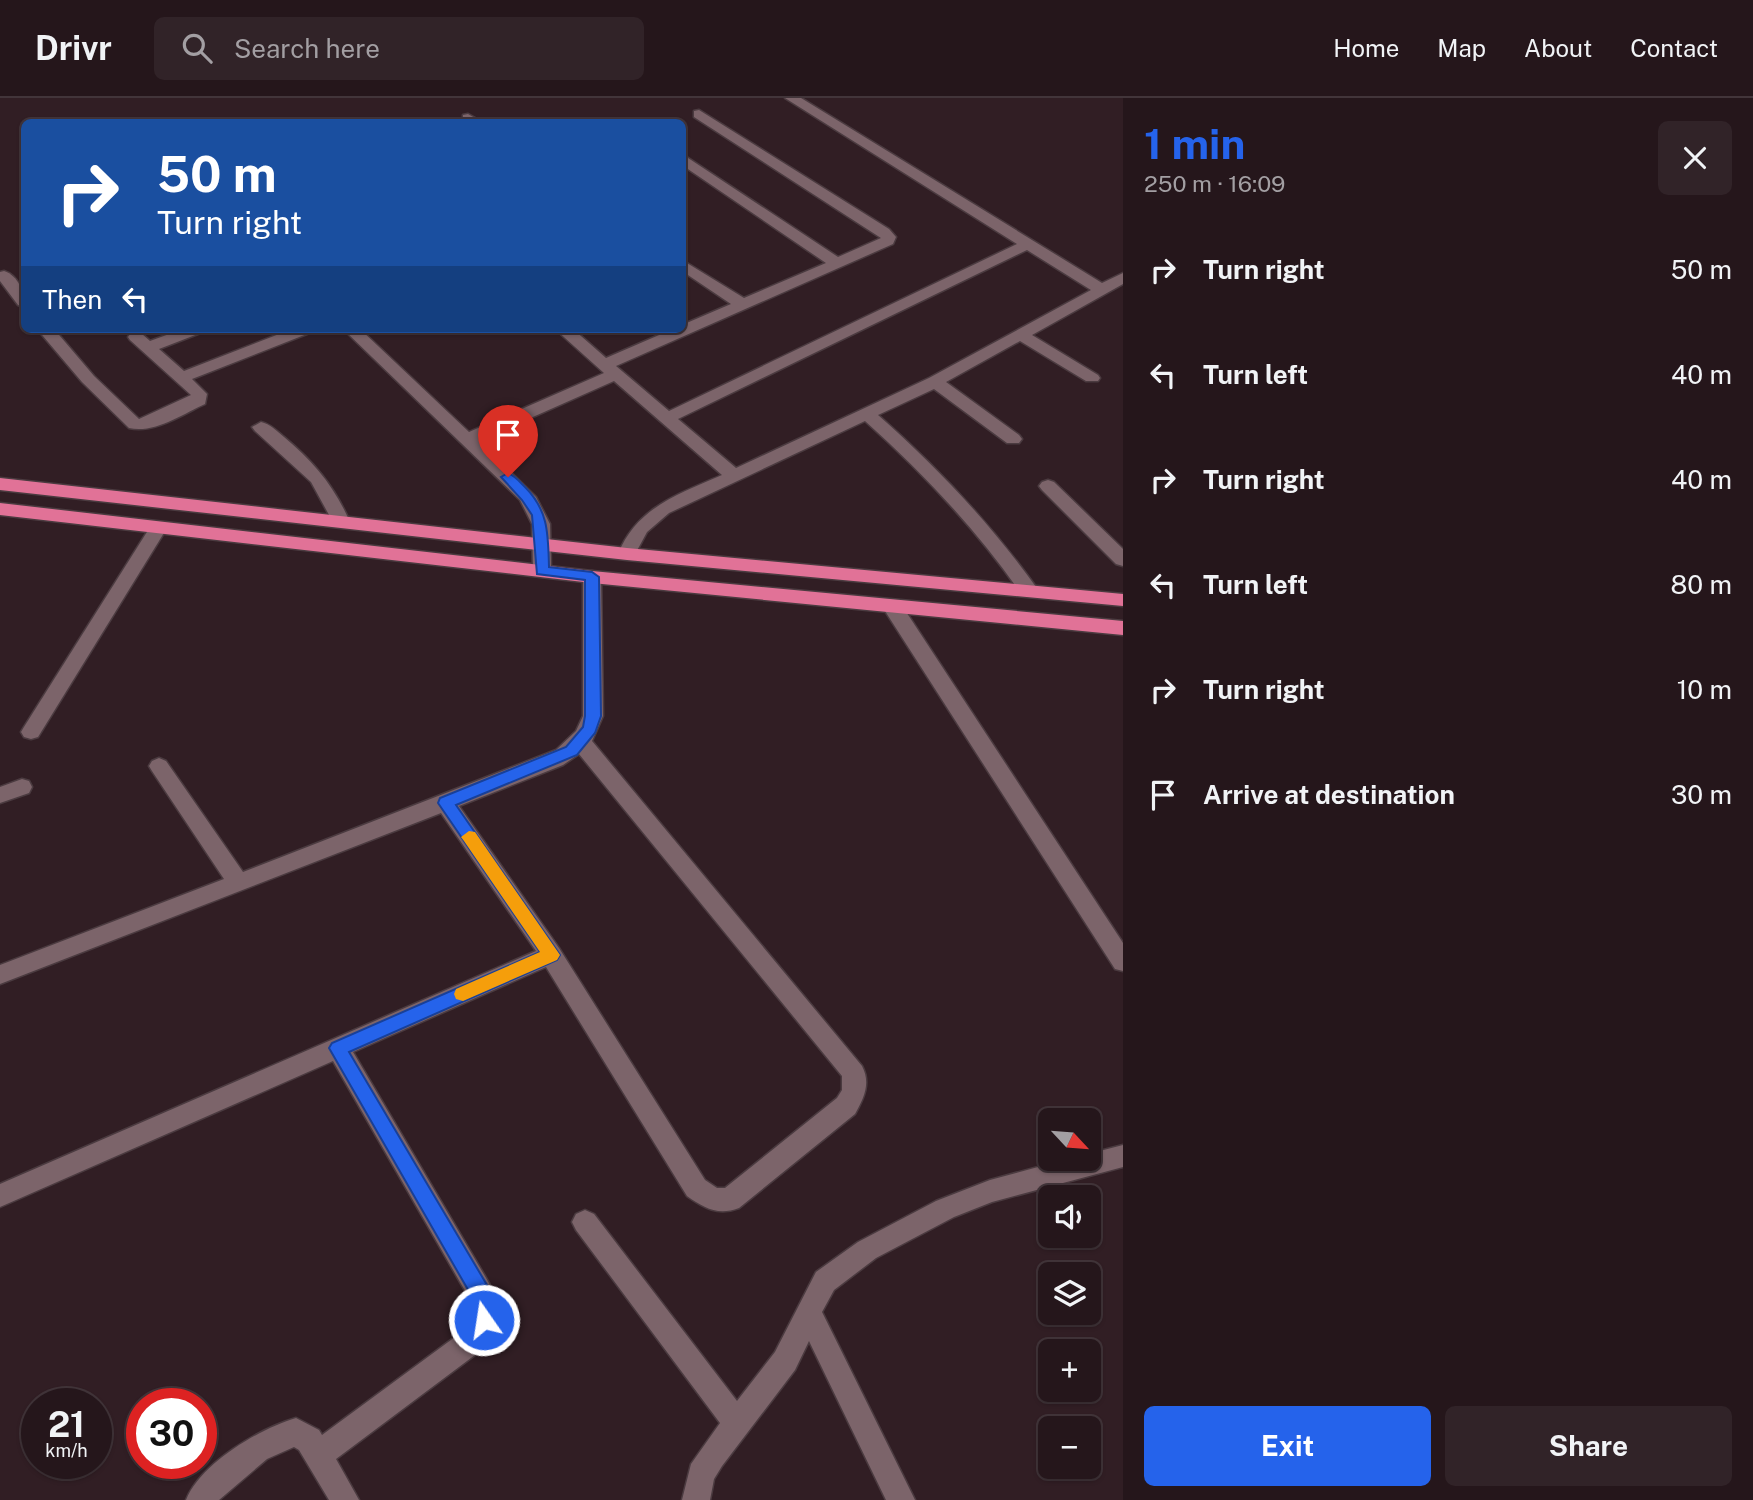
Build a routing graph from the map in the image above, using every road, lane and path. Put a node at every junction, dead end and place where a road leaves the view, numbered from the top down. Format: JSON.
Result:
{"nodes":[{"id":1,"x":792,"y":98,"type":"edge"},
{"id":2,"x":699,"y":114,"type":"dead end"},
{"id":3,"x":686,"y":161,"type":"edge"},
{"id":4,"x":1028,"y":244,"type":"junction"},
{"id":5,"x":838,"y":264,"type":"junction"},
{"id":6,"x":686,"y":267,"type":"edge"},
{"id":7,"x":4,"y":276,"type":"dead end"},
{"id":8,"x":1115,"y":285,"type":"edge"},
{"id":9,"x":21,"y":293,"type":"edge"},
{"id":10,"x":743,"y":305,"type":"junction"},
{"id":11,"x":686,"y":332,"type":"edge"},
{"id":12,"x":49,"y":333,"type":"edge"},
{"id":13,"x":180,"y":333,"type":"edge"},
{"id":14,"x":296,"y":333,"type":"edge"},
{"id":15,"x":355,"y":333,"type":"edge"},
{"id":16,"x":567,"y":333,"type":"edge"},
{"id":17,"x":685,"y":333,"type":"edge"},
{"id":18,"x":1021,"y":335,"type":"junction"},
{"id":19,"x":610,"y":369,"type":"junction"},
{"id":20,"x":181,"y":378,"type":"junction"},
{"id":21,"x":1092,"y":378,"type":"dead end"},
{"id":22,"x":935,"y":382,"type":"junction"},
{"id":23,"x":868,"y":415,"type":"junction"},
{"id":24,"x":668,"y":418,"type":"junction"},
{"id":25,"x":261,"y":426,"type":"dead end"},
{"id":26,"x":469,"y":439,"type":"junction"},
{"id":27,"x":1013,"y":439,"type":"dead end"},
{"id":28,"x":735,"y":477,"type":"junction"},
{"id":29,"x":0,"y":484,"type":"edge"},
{"id":30,"x":1048,"y":486,"type":"dead end"},
{"id":31,"x":0,"y":509,"type":"edge"},
{"id":32,"x":340,"y":520,"type":"junction"},
{"id":33,"x":158,"y":528,"type":"junction"},
{"id":34,"x":541,"y":544,"type":"junction"},
{"id":35,"x":627,"y":554,"type":"junction"},
{"id":36,"x":1123,"y":561,"type":"edge"},
{"id":37,"x":542,"y":570,"type":"junction"},
{"id":38,"x":592,"y":577,"type":"junction"},
{"id":39,"x":1029,"y":591,"type":"junction"},
{"id":40,"x":1123,"y":600,"type":"edge"},
{"id":41,"x":892,"y":606,"type":"junction"},
{"id":42,"x":1123,"y":628,"type":"edge"},
{"id":43,"x":31,"y":732,"type":"dead end"},
{"id":44,"x":582,"y":742,"type":"junction"},
{"id":45,"x":159,"y":766,"type":"dead end"},
{"id":46,"x":22,"y":787,"type":"dead end"},
{"id":47,"x":0,"y":796,"type":"edge"},
{"id":48,"x":446,"y":803,"type":"junction"},
{"id":49,"x":238,"y":883,"type":"junction"},
{"id":50,"x":551,"y":955,"type":"junction"},
{"id":51,"x":1123,"y":962,"type":"edge"},
{"id":52,"x":0,"y":975,"type":"edge"},
{"id":53,"x":338,"y":1048,"type":"junction"},
{"id":54,"x":1123,"y":1156,"type":"edge"},
{"id":55,"x":0,"y":1196,"type":"edge"},
{"id":56,"x":585,"y":1222,"type":"dead end"},
{"id":57,"x":808,"y":1311,"type":"junction"},
{"id":58,"x":738,"y":1424,"type":"junction"},
{"id":59,"x":318,"y":1455,"type":"junction"},
{"id":60,"x":200,"y":1500,"type":"edge"},
{"id":61,"x":345,"y":1500,"type":"edge"},
{"id":62,"x":696,"y":1500,"type":"edge"},
{"id":63,"x":901,"y":1500,"type":"edge"}],
"edges":[{"from":1,"to":4,"type":"street"},
{"from":2,"to":5,"type":"street"},
{"from":3,"to":5,"type":"street"},
{"from":4,"to":8,"type":"street"},
{"from":4,"to":24,"type":"street"},
{"from":5,"to":10,"type":"street"},
{"from":6,"to":10,"type":"street"},
{"from":7,"to":9,"type":"street"},
{"from":8,"to":18,"type":"street"},
{"from":10,"to":11,"type":"street"},
{"from":12,"to":20,"type":"street"},
{"from":13,"to":20,"type":"street"},
{"from":14,"to":20,"type":"street"},
{"from":15,"to":26,"type":"street"},
{"from":16,"to":19,"type":"street"},
{"from":17,"to":19,"type":"street"},
{"from":18,"to":21,"type":"street"},
{"from":18,"to":22,"type":"street"},
{"from":19,"to":24,"type":"street"},
{"from":19,"to":26,"type":"street"},
{"from":22,"to":23,"type":"street"},
{"from":22,"to":27,"type":"street"},
{"from":23,"to":28,"type":"street"},
{"from":23,"to":39,"type":"street"},
{"from":24,"to":28,"type":"street"},
{"from":25,"to":32,"type":"street"},
{"from":26,"to":34,"type":"street"},
{"from":28,"to":35,"type":"street"},
{"from":29,"to":32,"type":"highway"},
{"from":30,"to":36,"type":"street"},
{"from":31,"to":33,"type":"highway"},
{"from":32,"to":34,"type":"highway"},
{"from":33,"to":37,"type":"highway"},
{"from":33,"to":43,"type":"street"},
{"from":34,"to":35,"type":"highway"},
{"from":34,"to":37,"type":"street"},
{"from":35,"to":39,"type":"highway"},
{"from":37,"to":38,"type":"highway"},
{"from":38,"to":41,"type":"highway"},
{"from":38,"to":44,"type":"street"},
{"from":39,"to":40,"type":"highway"},
{"from":41,"to":42,"type":"highway"},
{"from":41,"to":51,"type":"street"},
{"from":44,"to":48,"type":"street"},
{"from":44,"to":50,"type":"street"},
{"from":45,"to":49,"type":"street"},
{"from":46,"to":47,"type":"street"},
{"from":48,"to":49,"type":"street"},
{"from":48,"to":50,"type":"street"},
{"from":49,"to":52,"type":"street"},
{"from":50,"to":53,"type":"street"},
{"from":53,"to":55,"type":"street"},
{"from":53,"to":59,"type":"street"},
{"from":54,"to":57,"type":"street"},
{"from":56,"to":58,"type":"street"},
{"from":57,"to":58,"type":"street"},
{"from":57,"to":63,"type":"street"},
{"from":58,"to":62,"type":"street"},
{"from":59,"to":60,"type":"street"},
{"from":59,"to":61,"type":"street"}]}
